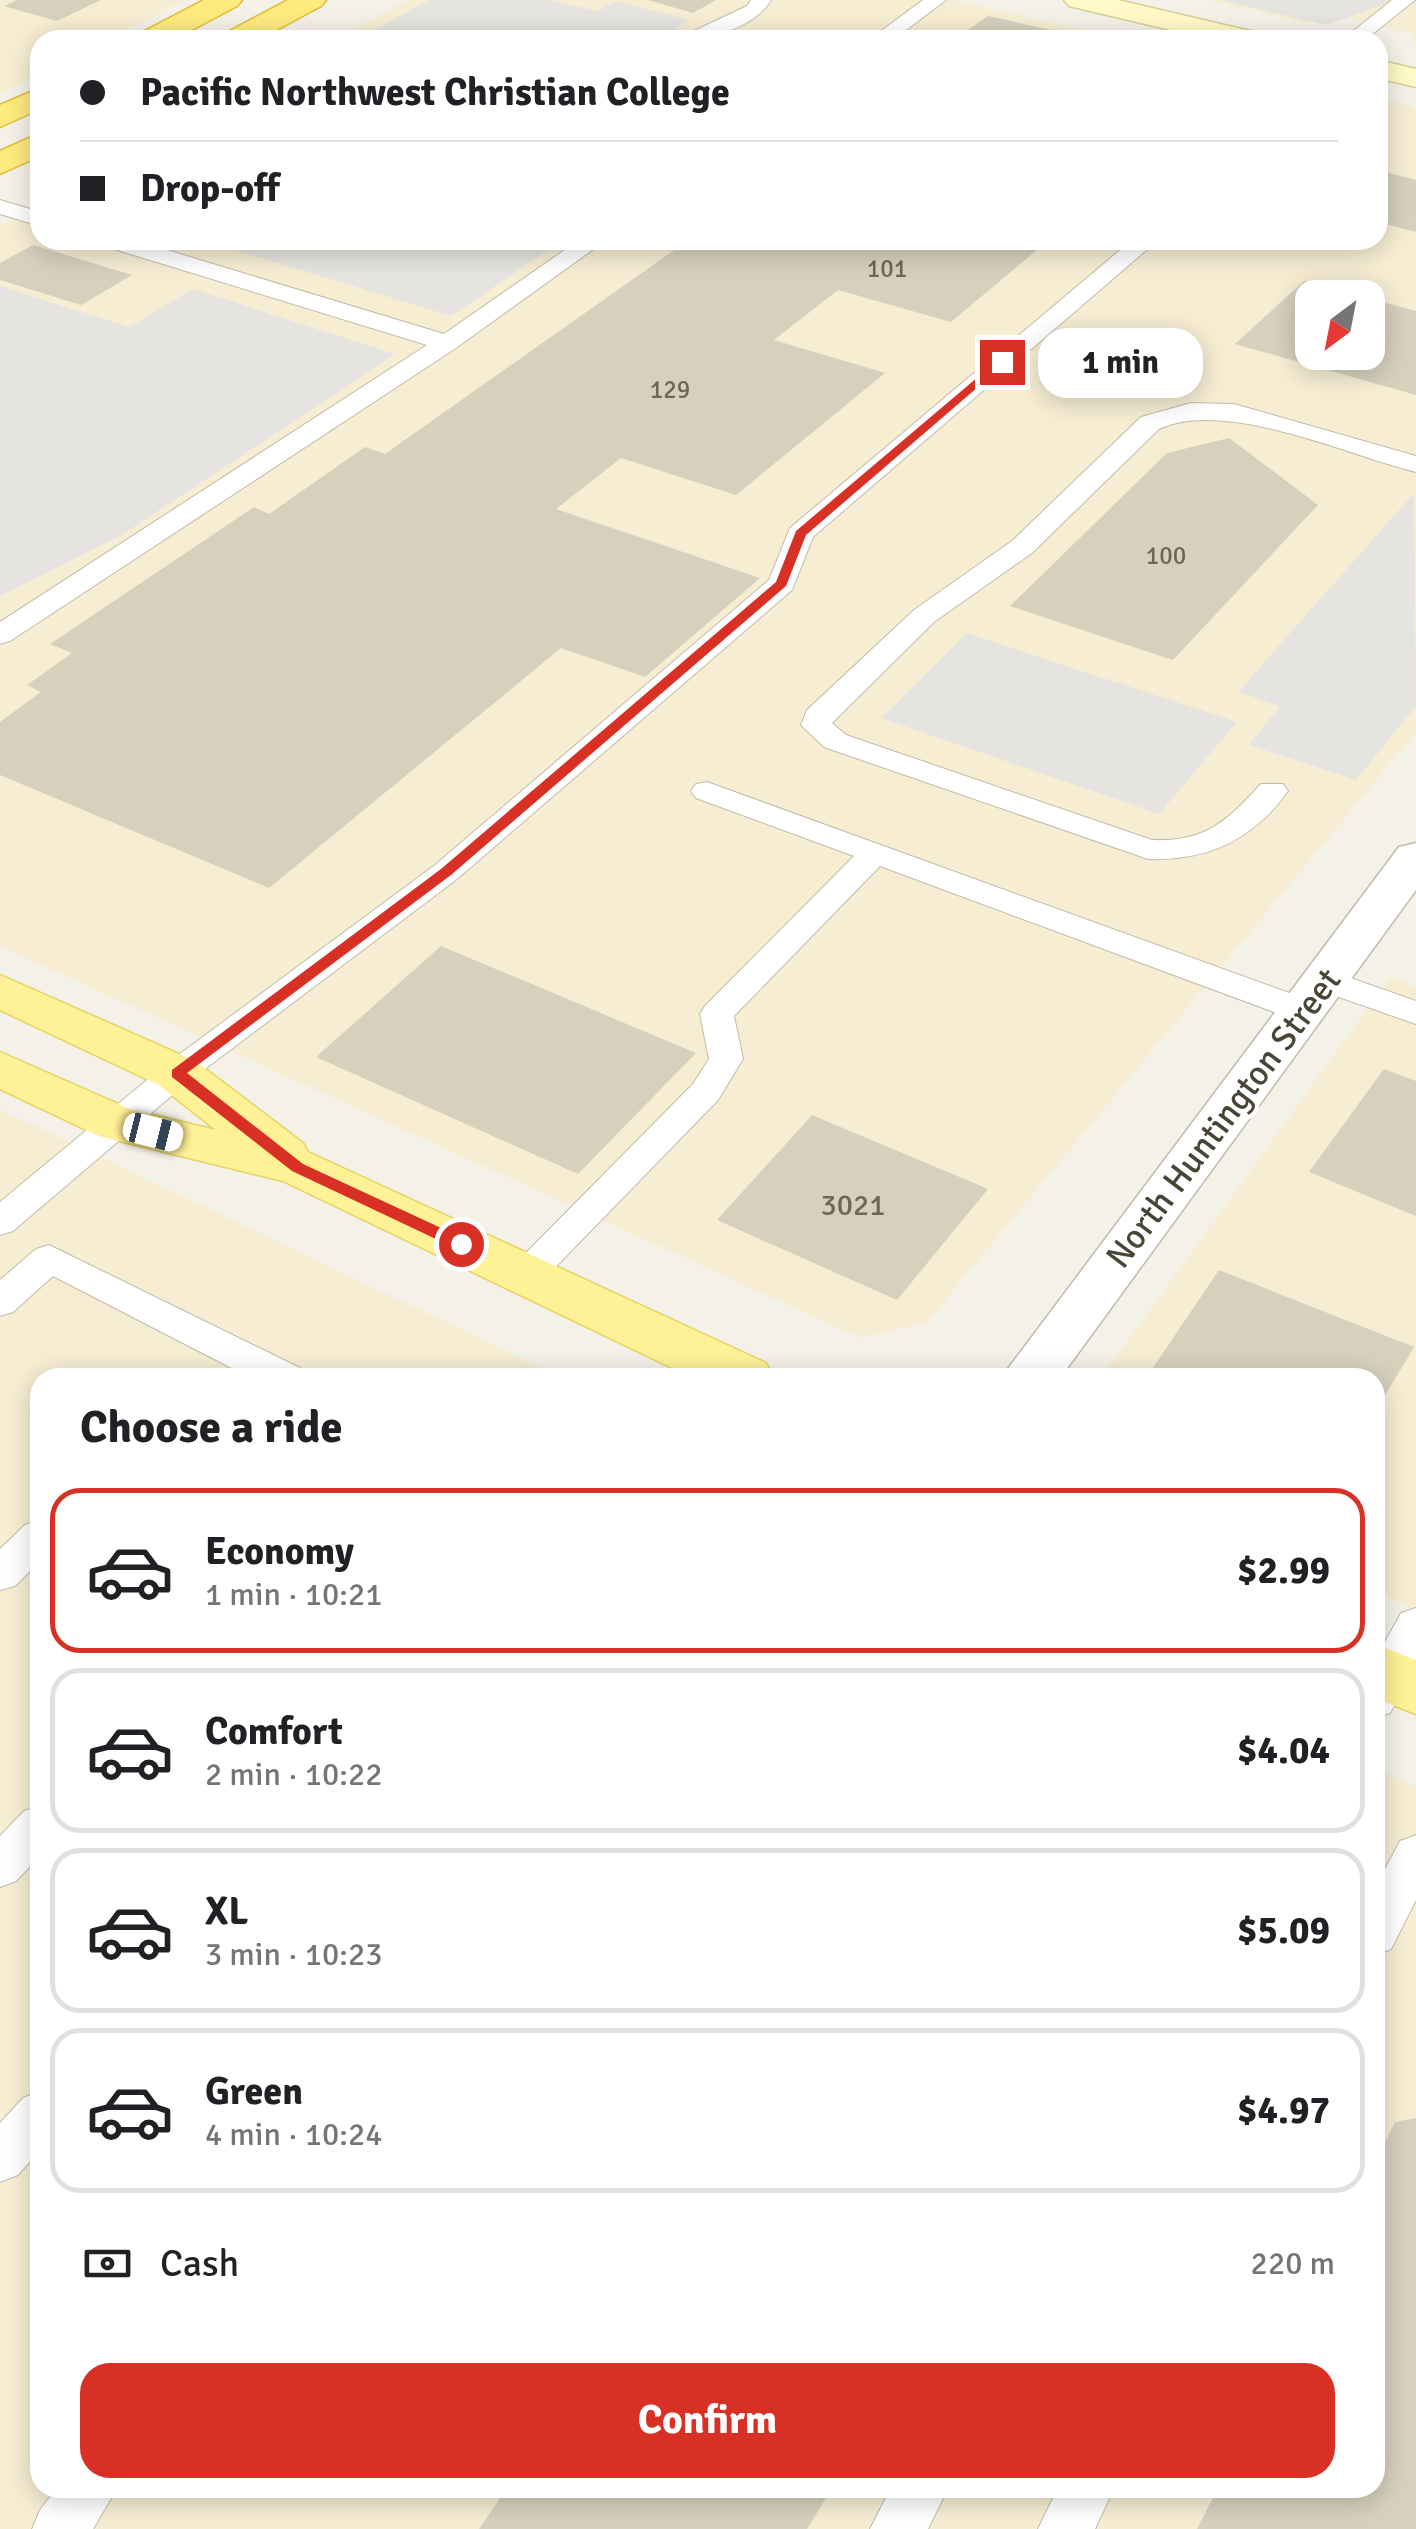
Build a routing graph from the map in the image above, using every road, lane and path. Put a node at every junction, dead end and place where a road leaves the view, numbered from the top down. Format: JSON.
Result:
{"nodes":[{"id":1,"x":228,"y":0,"type":"edge"},
{"id":2,"x":310,"y":0,"type":"edge"},
{"id":3,"x":761,"y":0,"type":"edge"},
{"id":4,"x":936,"y":0,"type":"edge"},
{"id":5,"x":1079,"y":0,"type":"edge"},
{"id":6,"x":1405,"y":0,"type":"edge"},
{"id":7,"x":170,"y":30,"type":"edge"},
{"id":8,"x":254,"y":30,"type":"edge"},
{"id":9,"x":708,"y":30,"type":"edge"},
{"id":10,"x":894,"y":30,"type":"edge"},
{"id":11,"x":1209,"y":30,"type":"edge"},
{"id":12,"x":1365,"y":30,"type":"edge"},
{"id":13,"x":1388,"y":71,"type":"edge"},
{"id":14,"x":1416,"y":78,"type":"edge"},
{"id":15,"x":30,"y":101,"type":"edge"},
{"id":16,"x":0,"y":117,"type":"edge"},
{"id":17,"x":30,"y":148,"type":"edge"},
{"id":18,"x":0,"y":164,"type":"edge"},
{"id":19,"x":0,"y":207,"type":"edge"},
{"id":20,"x":30,"y":216,"type":"edge"},
{"id":21,"x":142,"y":250,"type":"edge"},
{"id":22,"x":580,"y":250,"type":"edge"},
{"id":23,"x":1134,"y":250,"type":"edge"},
{"id":24,"x":447,"y":343,"type":"junction"},
{"id":25,"x":1416,"y":464,"type":"edge"},
{"id":26,"x":0,"y":635,"type":"edge"},
{"id":27,"x":708,"y":791,"type":"dead end"},
{"id":28,"x":1272,"y":791,"type":"dead end"},
{"id":29,"x":874,"y":854,"type":"junction"},
{"id":30,"x":1416,"y":858,"type":"edge"},
{"id":31,"x":0,"y":991,"type":"edge"},
{"id":32,"x":1314,"y":995,"type":"junction"},
{"id":33,"x":1416,"y":1014,"type":"edge"},
{"id":34,"x":0,"y":1069,"type":"edge"},
{"id":35,"x":177,"y":1073,"type":"junction"},
{"id":36,"x":117,"y":1124,"type":"junction"},
{"id":37,"x":298,"y":1168,"type":"junction"},
{"id":38,"x":0,"y":1222,"type":"edge"},
{"id":39,"x":0,"y":1235,"type":"edge"},
{"id":40,"x":50,"y":1258,"type":"junction"},
{"id":41,"x":526,"y":1275,"type":"junction"},
{"id":42,"x":0,"y":1302,"type":"edge"},
{"id":43,"x":266,"y":1368,"type":"edge"},
{"id":44,"x":708,"y":1368,"type":"edge"},
{"id":45,"x":1036,"y":1368,"type":"edge"},
{"id":46,"x":30,"y":1546,"type":"edge"},
{"id":47,"x":0,"y":1574,"type":"edge"},
{"id":48,"x":30,"y":1836,"type":"edge"},
{"id":49,"x":1416,"y":1855,"type":"edge"},
{"id":50,"x":0,"y":1867,"type":"edge"},
{"id":51,"x":1385,"y":1915,"type":"edge"},
{"id":52,"x":30,"y":2125,"type":"edge"},
{"id":53,"x":0,"y":2159,"type":"edge"},
{"id":54,"x":82,"y":2498,"type":"edge"},
{"id":55,"x":914,"y":2498,"type":"edge"},
{"id":56,"x":1082,"y":2498,"type":"edge"},
{"id":57,"x":58,"y":2529,"type":"edge"},
{"id":58,"x":896,"y":2529,"type":"edge"},
{"id":59,"x":1065,"y":2529,"type":"edge"}],
"edges":[{"from":1,"to":7,"type":"highway"},
{"from":2,"to":8,"type":"highway"},
{"from":3,"to":9,"type":"lane"},
{"from":4,"to":10,"type":"lane"},
{"from":5,"to":11,"type":"main road"},
{"from":6,"to":12,"type":"lane"},
{"from":13,"to":14,"type":"main road"},
{"from":15,"to":16,"type":"highway"},
{"from":17,"to":18,"type":"highway"},
{"from":19,"to":20,"type":"lane"},
{"from":21,"to":24,"type":"lane"},
{"from":22,"to":24,"type":"lane"},
{"from":23,"to":35,"type":"lane"},
{"from":24,"to":26,"type":"lane"},
{"from":25,"to":28,"type":"lane"},
{"from":27,"to":29,"type":"lane"},
{"from":29,"to":32,"type":"lane"},
{"from":29,"to":41,"type":"lane"},
{"from":30,"to":32,"type":"street","name":"North Huntington Street"},
{"from":31,"to":35,"type":"main road"},
{"from":32,"to":33,"type":"lane"},
{"from":32,"to":45,"type":"street","name":"North Huntington Street"},
{"from":34,"to":36,"type":"main road"},
{"from":35,"to":36,"type":"lane"},
{"from":35,"to":37,"type":"main road"},
{"from":36,"to":37,"type":"main road"},
{"from":36,"to":38,"type":"lane"},
{"from":37,"to":41,"type":"main road"},
{"from":39,"to":40,"type":"lane"},
{"from":40,"to":42,"type":"lane"},
{"from":40,"to":43,"type":"lane"},
{"from":41,"to":44,"type":"main road"},
{"from":46,"to":47,"type":"lane"},
{"from":48,"to":50,"type":"lane"},
{"from":49,"to":51,"type":"lane"},
{"from":52,"to":53,"type":"lane"},
{"from":54,"to":57,"type":"lane"},
{"from":55,"to":58,"type":"lane"},
{"from":56,"to":59,"type":"lane"}]}
